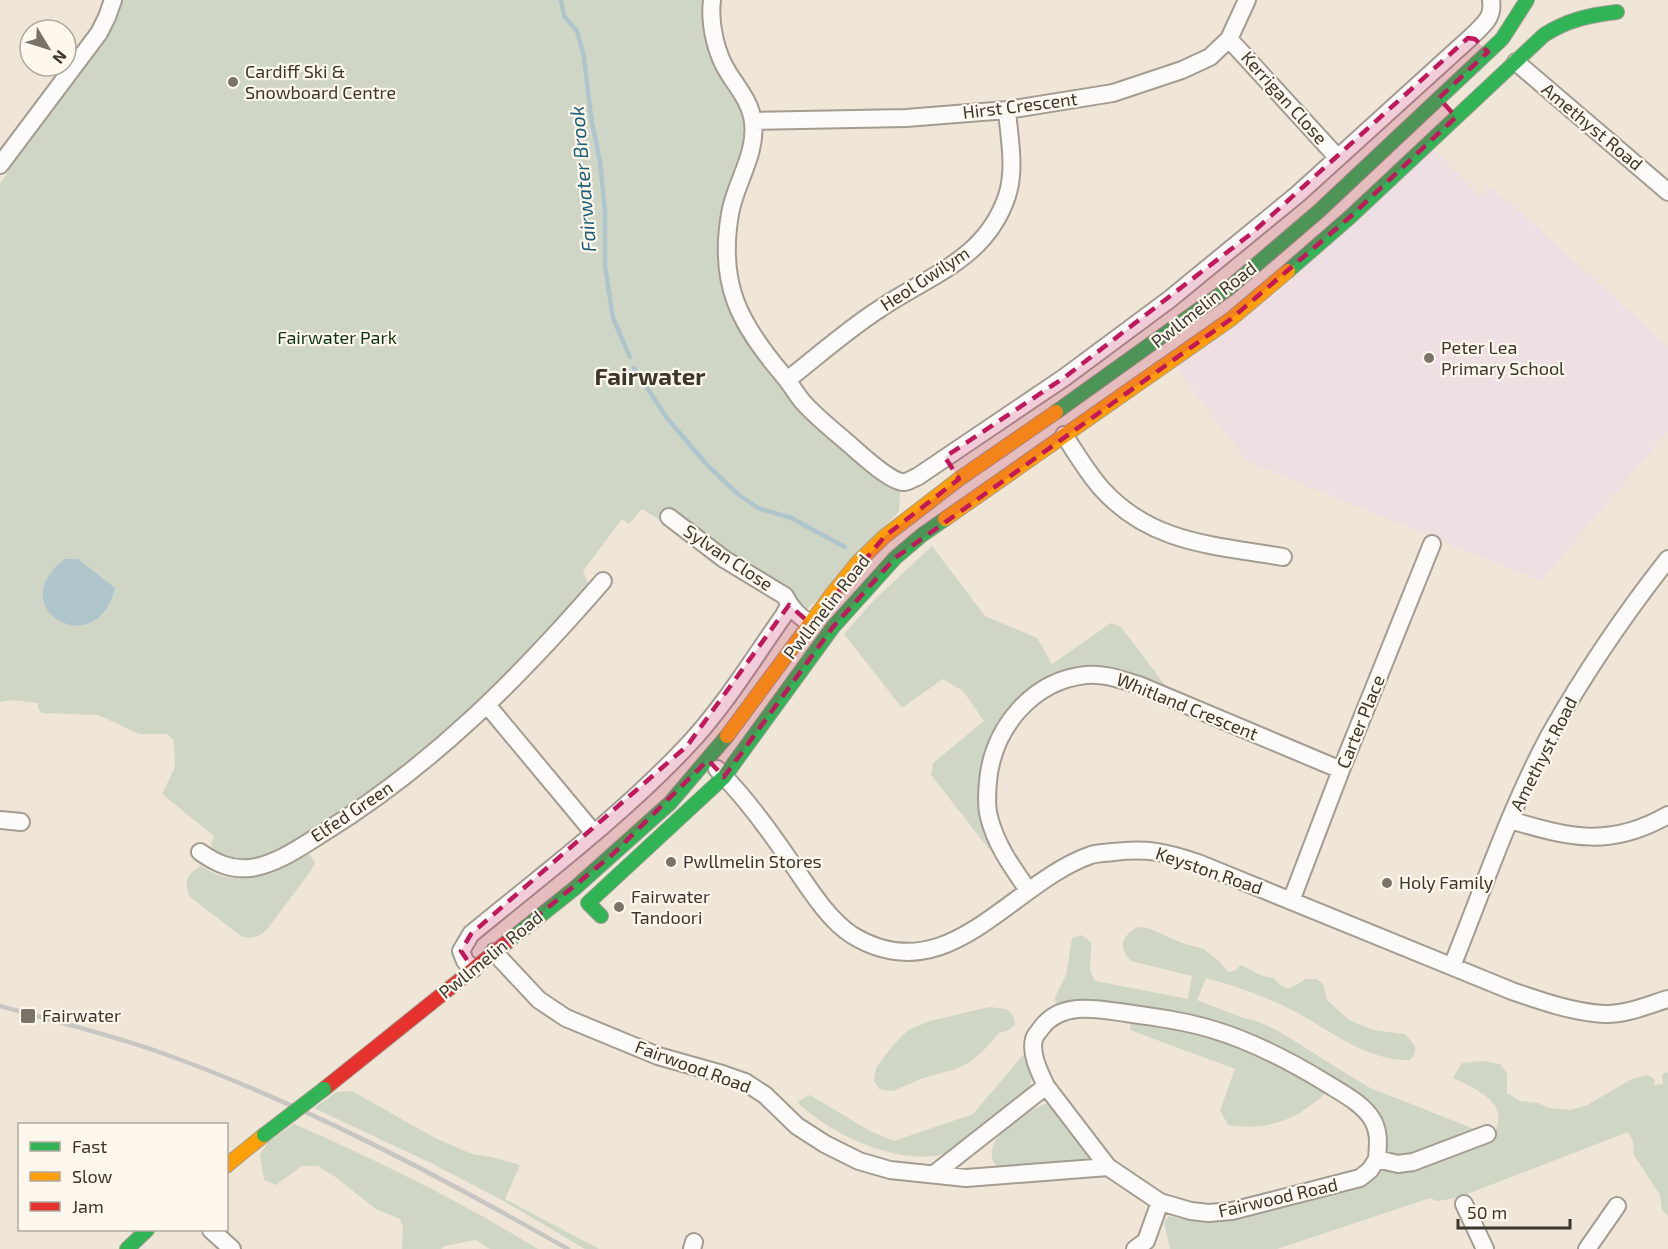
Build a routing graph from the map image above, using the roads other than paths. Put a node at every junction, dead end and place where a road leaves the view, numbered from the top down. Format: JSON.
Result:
{"nodes":[{"id":1,"x":113,"y":0,"type":"edge"},
{"id":2,"x":712,"y":0,"type":"edge"},
{"id":3,"x":1247,"y":0,"type":"edge"},
{"id":4,"x":1491,"y":0,"type":"edge"},
{"id":5,"x":1527,"y":0,"type":"edge"},
{"id":6,"x":1617,"y":12,"type":"dead end"},
{"id":7,"x":1472,"y":37,"type":"junction"},
{"id":8,"x":1229,"y":39,"type":"junction"},
{"id":9,"x":1488,"y":52,"type":"junction"},
{"id":10,"x":1516,"y":62,"type":"junction"},
{"id":11,"x":1439,"y":98,"type":"junction"},
{"id":12,"x":1007,"y":110,"type":"junction"},
{"id":13,"x":1456,"y":117,"type":"junction"},
{"id":14,"x":753,"y":121,"type":"junction"},
{"id":15,"x":1338,"y":158,"type":"junction"},
{"id":16,"x":0,"y":165,"type":"edge"},
{"id":17,"x":1668,"y":192,"type":"edge"},
{"id":18,"x":787,"y":380,"type":"junction"},
{"id":19,"x":1080,"y":396,"type":"junction"},
{"id":20,"x":1093,"y":415,"type":"junction"},
{"id":21,"x":1064,"y":435,"type":"junction"},
{"id":22,"x":945,"y":457,"type":"junction"},
{"id":23,"x":959,"y":479,"type":"junction"},
{"id":24,"x":669,"y":517,"type":"dead end"},
{"id":25,"x":1432,"y":544,"type":"dead end"},
{"id":26,"x":1283,"y":557,"type":"dead end"},
{"id":27,"x":1668,"y":559,"type":"edge"},
{"id":28,"x":603,"y":581,"type":"dead end"},
{"id":29,"x":789,"y":605,"type":"junction"},
{"id":30,"x":811,"y":624,"type":"junction"},
{"id":31,"x":488,"y":706,"type":"junction"},
{"id":32,"x":708,"y":760,"type":"junction"},
{"id":33,"x":1341,"y":770,"type":"junction"},
{"id":34,"x":724,"y":777,"type":"junction"},
{"id":35,"x":1668,"y":815,"type":"edge"},
{"id":36,"x":0,"y":820,"type":"edge"},
{"id":37,"x":1510,"y":820,"type":"junction"},
{"id":38,"x":21,"y":822,"type":"dead end"},
{"id":39,"x":593,"y":832,"type":"junction"},
{"id":40,"x":200,"y":852,"type":"dead end"},
{"id":41,"x":1028,"y":890,"type":"junction"},
{"id":42,"x":1291,"y":901,"type":"junction"},
{"id":43,"x":601,"y":916,"type":"dead end"},
{"id":44,"x":495,"y":952,"type":"junction"},
{"id":45,"x":1452,"y":966,"type":"junction"},
{"id":46,"x":473,"y":969,"type":"junction"},
{"id":47,"x":1668,"y":999,"type":"edge"},
{"id":48,"x":1046,"y":1086,"type":"junction"},
{"id":49,"x":1487,"y":1134,"type":"dead end"},
{"id":50,"x":1377,"y":1159,"type":"junction"},
{"id":51,"x":228,"y":1164,"type":"edge"},
{"id":52,"x":1108,"y":1167,"type":"junction"},
{"id":53,"x":934,"y":1174,"type":"junction"},
{"id":54,"x":1160,"y":1202,"type":"junction"},
{"id":55,"x":1464,"y":1204,"type":"dead end"},
{"id":56,"x":1617,"y":1206,"type":"dead end"},
{"id":57,"x":146,"y":1231,"type":"edge"},
{"id":58,"x":213,"y":1231,"type":"edge"},
{"id":59,"x":127,"y":1249,"type":"edge"},
{"id":60,"x":232,"y":1249,"type":"edge"},
{"id":61,"x":1135,"y":1249,"type":"edge"},
{"id":62,"x":1485,"y":1249,"type":"edge"},
{"id":63,"x":1587,"y":1249,"type":"edge"}],
"edges":[{"from":1,"to":16,"type":"street"},
{"from":2,"to":14,"type":"street"},
{"from":3,"to":8,"type":"street","name":"Hirst Crescent"},
{"from":4,"to":7,"type":"street","name":"Pwllmelin Road"},
{"from":5,"to":9,"type":"street","name":"Pwllmelin Road"},
{"from":6,"to":10,"type":"street","name":"Pwllmelin Road"},
{"from":7,"to":9,"type":"street"},
{"from":7,"to":15,"type":"street","name":"Pwllmelin Road"},
{"from":8,"to":12,"type":"street","name":"Hirst Crescent"},
{"from":8,"to":15,"type":"street","name":"Kerrigan Close"},
{"from":9,"to":11,"type":"street","name":"Pwllmelin Road"},
{"from":10,"to":13,"type":"street","name":"Pwllmelin Road"},
{"from":10,"to":17,"type":"street","name":"Amethyst Road"},
{"from":11,"to":13,"type":"street"},
{"from":11,"to":19,"type":"street","name":"Pwllmelin Road"},
{"from":12,"to":14,"type":"street","name":"Hirst Crescent"},
{"from":12,"to":18,"type":"street","name":"Heol Gwilym"},
{"from":13,"to":20,"type":"street","name":"Pwllmelin Road"},
{"from":14,"to":18,"type":"street","name":"Pwllmelin Road"},
{"from":15,"to":22,"type":"street","name":"Pwllmelin Road"},
{"from":18,"to":22,"type":"street","name":"Pwllmelin Road"},
{"from":19,"to":20,"type":"street"},
{"from":19,"to":23,"type":"street","name":"Pwllmelin Road"},
{"from":20,"to":21,"type":"street","name":"Pwllmelin Road"},
{"from":21,"to":26,"type":"street"},
{"from":21,"to":34,"type":"street","name":"Pwllmelin Road"},
{"from":22,"to":23,"type":"street"},
{"from":23,"to":30,"type":"street","name":"Pwllmelin Road"},
{"from":24,"to":29,"type":"street","name":"Sylvan Close"},
{"from":25,"to":33,"type":"street","name":"Carter Place"},
{"from":27,"to":37,"type":"street","name":"Amethyst Road"},
{"from":28,"to":31,"type":"street","name":"Elfed Green"},
{"from":29,"to":30,"type":"street","name":"Sylvan Close"},
{"from":29,"to":39,"type":"street"},
{"from":30,"to":32,"type":"street","name":"Pwllmelin Road"},
{"from":31,"to":39,"type":"street"},
{"from":31,"to":40,"type":"street","name":"Elfed Green"},
{"from":32,"to":34,"type":"street"},
{"from":32,"to":44,"type":"street","name":"Pwllmelin Road"},
{"from":33,"to":41,"type":"street","name":"Whitland Crescent"},
{"from":33,"to":42,"type":"street","name":"Carter Place"},
{"from":34,"to":41,"type":"street","name":"Keyston Road"},
{"from":34,"to":43,"type":"street","name":"Pwllmelin Road"},
{"from":35,"to":37,"type":"street"},
{"from":36,"to":38,"type":"street"},
{"from":37,"to":45,"type":"street","name":"Amethyst Road"},
{"from":39,"to":46,"type":"street"},
{"from":41,"to":42,"type":"street","name":"Keyston Road"},
{"from":42,"to":45,"type":"street","name":"Keyston Road"},
{"from":44,"to":46,"type":"street","name":"Pwllmelin Road"},
{"from":44,"to":53,"type":"street","name":"Fairwood Road"},
{"from":45,"to":47,"type":"street","name":"Keyston Road"},
{"from":46,"to":51,"type":"street","name":"Pwllmelin Road","bridge":true},
{"from":48,"to":50,"type":"street","name":"Fairwood Road"},
{"from":48,"to":52,"type":"street","name":"Fairwood Road"},
{"from":48,"to":53,"type":"street"},
{"from":49,"to":50,"type":"street"},
{"from":50,"to":54,"type":"street","name":"Fairwood Road"},
{"from":52,"to":53,"type":"street","name":"Fairwood Road"},
{"from":52,"to":54,"type":"street","name":"Fairwood Road"},
{"from":54,"to":61,"type":"street"},
{"from":55,"to":62,"type":"street"},
{"from":56,"to":63,"type":"street"},
{"from":57,"to":59,"type":"street"},
{"from":58,"to":60,"type":"street"}]}
